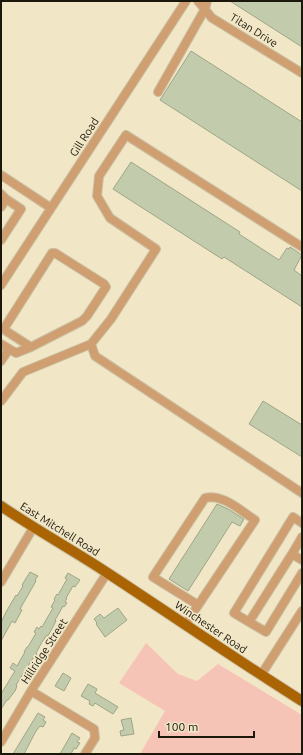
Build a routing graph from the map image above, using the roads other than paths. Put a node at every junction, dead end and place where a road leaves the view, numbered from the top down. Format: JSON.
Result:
{"nodes":[{"id":1,"x":186,"y":1,"type":"edge"},
{"id":2,"x":198,"y":1,"type":"edge"},
{"id":3,"x":206,"y":5,"type":"edge"},
{"id":4,"x":302,"y":73,"type":"edge"},
{"id":5,"x":158,"y":92,"type":"dead end"},
{"id":6,"x":2,"y":179,"type":"edge"},
{"id":7,"x":4,"y":197,"type":"edge"},
{"id":8,"x":1,"y":207,"type":"edge"},
{"id":9,"x":51,"y":208,"type":"junction"},
{"id":10,"x":1,"y":240,"type":"edge"},
{"id":11,"x":302,"y":248,"type":"edge"},
{"id":12,"x":1,"y":284,"type":"edge"},
{"id":13,"x":1,"y":344,"type":"edge"},
{"id":14,"x":91,"y":344,"type":"junction"},
{"id":15,"x":31,"y":347,"type":"junction"},
{"id":16,"x":9,"y":349,"type":"junction"},
{"id":17,"x":1,"y":361,"type":"edge"},
{"id":18,"x":1,"y":401,"type":"edge"},
{"id":19,"x":302,"y":493,"type":"edge"},
{"id":20,"x":1,"y":506,"type":"edge"},
{"id":21,"x":302,"y":523,"type":"edge"},
{"id":22,"x":33,"y":528,"type":"junction"},
{"id":23,"x":302,"y":537,"type":"edge"},
{"id":24,"x":292,"y":554,"type":"junction"},
{"id":25,"x":302,"y":560,"type":"edge"},
{"id":26,"x":107,"y":573,"type":"junction"},
{"id":27,"x":302,"y":573,"type":"edge"},
{"id":28,"x":1,"y":582,"type":"edge"},
{"id":29,"x":198,"y":605,"type":"junction"},
{"id":30,"x":302,"y":611,"type":"edge"},
{"id":31,"x":249,"y":622,"type":"junction"},
{"id":32,"x":185,"y":625,"type":"junction"},
{"id":33,"x":262,"y":675,"type":"junction"},
{"id":34,"x":31,"y":691,"type":"junction"},
{"id":35,"x":302,"y":701,"type":"edge"},
{"id":36,"x":1,"y":742,"type":"edge"},
{"id":37,"x":85,"y":754,"type":"edge"}],
"edges":[{"from":1,"to":9,"type":"street","name":"Gill Road"},
{"from":2,"to":3,"type":"street","name":"Titan Drive"},
{"from":3,"to":4,"type":"street","name":"Titan Drive"},
{"from":3,"to":5,"type":"street"},
{"from":6,"to":9,"type":"street"},
{"from":7,"to":8,"type":"street"},
{"from":7,"to":10,"type":"street"},
{"from":9,"to":12,"type":"street","name":"Gill Road"},
{"from":11,"to":14,"type":"street"},
{"from":13,"to":16,"type":"street"},
{"from":14,"to":18,"type":"street"},
{"from":14,"to":19,"type":"street"},
{"from":15,"to":15,"type":"street"},
{"from":15,"to":16,"type":"street"},
{"from":16,"to":17,"type":"street"},
{"from":20,"to":22,"type":"main road","name":"East Mitchell Road"},
{"from":21,"to":31,"type":"street"},
{"from":22,"to":26,"type":"main road","name":"East Mitchell Road"},
{"from":22,"to":28,"type":"street"},
{"from":23,"to":24,"type":"street"},
{"from":24,"to":25,"type":"street"},
{"from":24,"to":31,"type":"street"},
{"from":26,"to":32,"type":"main road","name":"Winchester Road"},
{"from":26,"to":34,"type":"street","name":"Hillridge Street"},
{"from":27,"to":31,"type":"street"},
{"from":29,"to":29,"type":"street"},
{"from":29,"to":32,"type":"street"},
{"from":30,"to":33,"type":"street"},
{"from":32,"to":33,"type":"main road","name":"Winchester Road"},
{"from":33,"to":35,"type":"main road","name":"Winchester Road"},
{"from":34,"to":36,"type":"street","name":"Hillridge Street"},
{"from":34,"to":37,"type":"street"}]}
